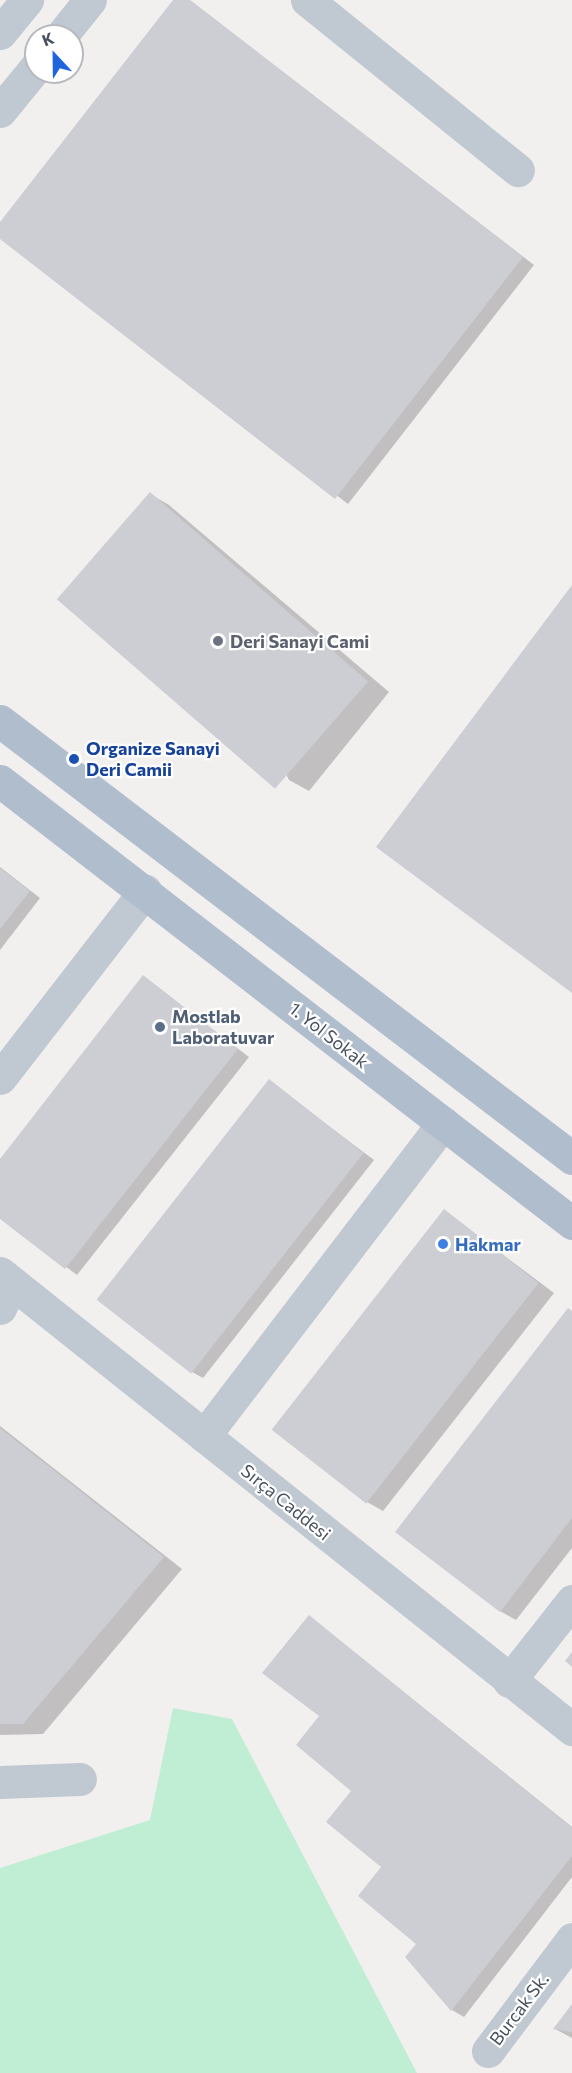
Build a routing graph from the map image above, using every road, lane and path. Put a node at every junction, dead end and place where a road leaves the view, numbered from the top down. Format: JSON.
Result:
{"nodes":[{"id":1,"x":27,"y":0,"type":"edge"},
{"id":2,"x":90,"y":0,"type":"edge"},
{"id":3,"x":307,"y":0,"type":"edge"},
{"id":4,"x":71,"y":24,"type":"edge"},
{"id":5,"x":0,"y":33,"type":"edge"},
{"id":6,"x":24,"y":82,"type":"edge"},
{"id":7,"x":0,"y":111,"type":"edge"},
{"id":8,"x":518,"y":170,"type":"dead end"},
{"id":9,"x":0,"y":721,"type":"edge"},
{"id":10,"x":0,"y":781,"type":"edge"},
{"id":11,"x":145,"y":891,"type":"junction"},
{"id":12,"x":0,"y":1078,"type":"edge"},
{"id":13,"x":443,"y":1123,"type":"junction"},
{"id":14,"x":572,"y":1158,"type":"edge"},
{"id":15,"x":572,"y":1223,"type":"edge"},
{"id":16,"x":4,"y":1288,"type":"edge"},
{"id":17,"x":204,"y":1436,"type":"junction"},
{"id":18,"x":572,"y":1601,"type":"edge"},
{"id":19,"x":509,"y":1682,"type":"junction"},
{"id":20,"x":572,"y":1729,"type":"edge"},
{"id":21,"x":80,"y":1779,"type":"dead end"},
{"id":22,"x":0,"y":1782,"type":"edge"},
{"id":23,"x":572,"y":1939,"type":"edge"},
{"id":24,"x":488,"y":2050,"type":"dead end"}],
"edges":[{"from":1,"to":5,"type":"street"},
{"from":2,"to":4,"type":"street"},
{"from":3,"to":8,"type":"street"},
{"from":6,"to":7,"type":"street"},
{"from":9,"to":14,"type":"main road"},
{"from":10,"to":11,"type":"main road","name":"1. Yol Sokak"},
{"from":11,"to":12,"type":"street"},
{"from":11,"to":13,"type":"main road","name":"1. Yol Sokak"},
{"from":13,"to":15,"type":"main road","name":"1. Yol Sokak"},
{"from":13,"to":17,"type":"street"},
{"from":16,"to":17,"type":"street","name":"Sırça Caddesi"},
{"from":17,"to":19,"type":"street","name":"Sırça Caddesi"},
{"from":18,"to":19,"type":"street"},
{"from":19,"to":20,"type":"street","name":"Sırça Caddesi"},
{"from":21,"to":22,"type":"street"},
{"from":23,"to":24,"type":"street","name":"Burcak Sk."}]}
